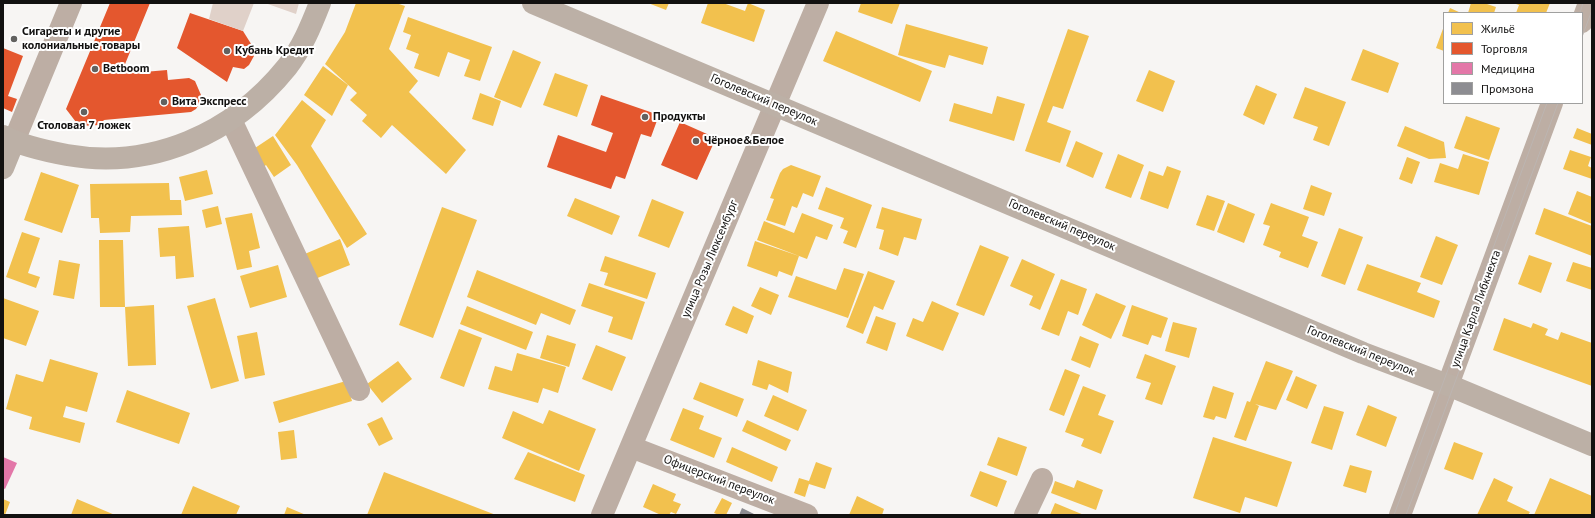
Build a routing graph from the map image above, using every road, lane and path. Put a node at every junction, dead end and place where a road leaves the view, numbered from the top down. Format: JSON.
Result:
{"nodes":[{"id":1,"x":71,"y":3,"type":"edge"},
{"id":2,"x":320,"y":3,"type":"edge"},
{"id":3,"x":533,"y":3,"type":"edge"},
{"id":4,"x":818,"y":3,"type":"edge"},
{"id":5,"x":1589,"y":3,"type":"edge"},
{"id":6,"x":1583,"y":19,"type":"edge"},
{"id":7,"x":775,"y":104,"type":"junction"},
{"id":8,"x":1552,"y":104,"type":"edge"},
{"id":9,"x":231,"y":120,"type":"junction"},
{"id":10,"x":8,"y":138,"type":"edge"},
{"id":11,"x":3,"y":168,"type":"edge"},
{"id":12,"x":1448,"y":385,"type":"junction"},
{"id":13,"x":359,"y":390,"type":"dead end"},
{"id":14,"x":1592,"y":445,"type":"edge"},
{"id":15,"x":631,"y":447,"type":"junction"},
{"id":16,"x":1042,"y":479,"type":"dead end"},
{"id":17,"x":602,"y":515,"type":"edge"},
{"id":18,"x":807,"y":515,"type":"edge"},
{"id":19,"x":1025,"y":515,"type":"edge"},
{"id":20,"x":1400,"y":515,"type":"edge"}],
"edges":[{"from":1,"to":10,"type":"street"},
{"from":2,"to":9,"type":"main road"},
{"from":3,"to":7,"type":"main road","name":"Гоголевский переулок"},
{"from":4,"to":7,"type":"street","name":"улица Розы Люксембург"},
{"from":5,"to":6,"type":"street"},
{"from":7,"to":12,"type":"main road","name":"Гоголевский переулок"},
{"from":7,"to":15,"type":"street","name":"улица Розы Люксембург"},
{"from":8,"to":12,"type":"street","name":"улица Карла Либкнехта"},
{"from":9,"to":10,"type":"main road"},
{"from":9,"to":13,"type":"street"},
{"from":10,"to":11,"type":"main road"},
{"from":12,"to":14,"type":"main road","name":"Гоголевский переулок"},
{"from":12,"to":20,"type":"street","name":"улица Карла Либкнехта"},
{"from":15,"to":17,"type":"street","name":"улица Розы Люксембург"},
{"from":15,"to":18,"type":"street","name":"Офицерский переулок"},
{"from":16,"to":19,"type":"street"}]}
